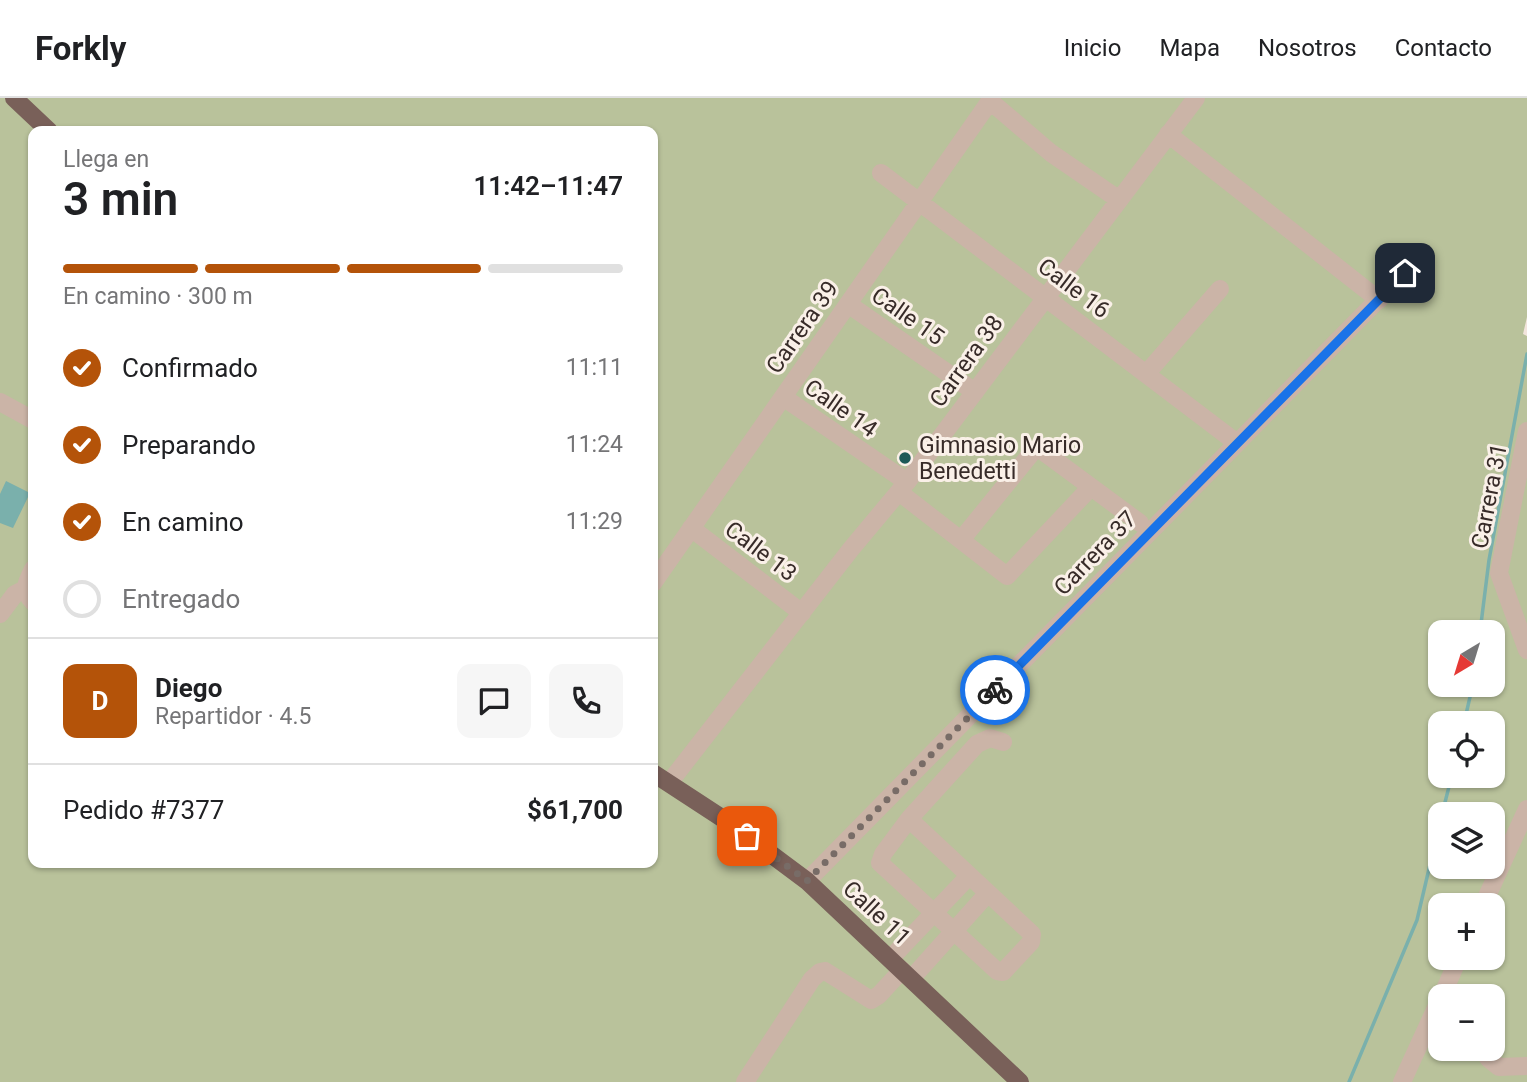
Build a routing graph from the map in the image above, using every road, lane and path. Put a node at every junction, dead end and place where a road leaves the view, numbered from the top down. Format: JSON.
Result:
{"nodes":[{"id":1,"x":14,"y":98,"type":"edge"},
{"id":2,"x":1196,"y":98,"type":"edge"},
{"id":3,"x":991,"y":99,"type":"edge"},
{"id":4,"x":44,"y":126,"type":"edge"},
{"id":5,"x":1168,"y":134,"type":"junction"},
{"id":6,"x":881,"y":173,"type":"dead end"},
{"id":7,"x":1118,"y":199,"type":"junction"},
{"id":8,"x":919,"y":202,"type":"junction"},
{"id":9,"x":1418,"y":259,"type":"dead end"},
{"id":10,"x":1220,"y":289,"type":"dead end"},
{"id":11,"x":1044,"y":297,"type":"junction"},
{"id":12,"x":1379,"y":300,"type":"junction"},
{"id":13,"x":848,"y":304,"type":"junction"},
{"id":14,"x":1146,"y":374,"type":"junction"},
{"id":15,"x":975,"y":392,"type":"junction"},
{"id":16,"x":783,"y":397,"type":"junction"},
{"id":17,"x":0,"y":402,"type":"edge"},
{"id":18,"x":28,"y":417,"type":"edge"},
{"id":19,"x":1527,"y":431,"type":"edge"},
{"id":20,"x":1237,"y":443,"type":"junction"},
{"id":21,"x":903,"y":487,"type":"junction"},
{"id":22,"x":1090,"y":488,"type":"junction"},
{"id":23,"x":1518,"y":516,"type":"edge"},
{"id":24,"x":1140,"y":523,"type":"dead end"},
{"id":25,"x":691,"y":528,"type":"junction"},
{"id":26,"x":961,"y":540,"type":"junction"},
{"id":27,"x":658,"y":576,"type":"edge"},
{"id":28,"x":28,"y":596,"type":"edge"},
{"id":29,"x":802,"y":613,"type":"junction"},
{"id":30,"x":0,"y":614,"type":"edge"},
{"id":31,"x":1527,"y":650,"type":"edge"},
{"id":32,"x":1003,"y":742,"type":"dead end"},
{"id":33,"x":658,"y":776,"type":"edge"},
{"id":34,"x":669,"y":783,"type":"junction"},
{"id":35,"x":1527,"y":809,"type":"edge"},
{"id":36,"x":909,"y":819,"type":"junction"},
{"id":37,"x":969,"y":876,"type":"junction"},
{"id":38,"x":807,"y":881,"type":"junction"},
{"id":39,"x":988,"y":893,"type":"junction"},
{"id":40,"x":1488,"y":893,"type":"edge"},
{"id":41,"x":934,"y":913,"type":"junction"},
{"id":42,"x":954,"y":930,"type":"junction"},
{"id":43,"x":901,"y":969,"type":"junction"},
{"id":44,"x":1428,"y":1025,"type":"edge"},
{"id":45,"x":1492,"y":1061,"type":"edge"},
{"id":46,"x":1527,"y":1066,"type":"edge"},
{"id":47,"x":746,"y":1082,"type":"edge"},
{"id":48,"x":1020,"y":1082,"type":"edge"},
{"id":49,"x":1402,"y":1082,"type":"edge"}],
"edges":[{"from":1,"to":4,"type":"main road"},
{"from":2,"to":5,"type":"street","name":"Carrera 38"},
{"from":3,"to":7,"type":"street"},
{"from":3,"to":8,"type":"street","name":"Carrera 39"},
{"from":5,"to":7,"type":"street","name":"Carrera 38"},
{"from":5,"to":12,"type":"street"},
{"from":6,"to":8,"type":"street","name":"Calle 16"},
{"from":7,"to":11,"type":"street","name":"Carrera 38"},
{"from":8,"to":11,"type":"street","name":"Calle 16"},
{"from":8,"to":13,"type":"street","name":"Carrera 39"},
{"from":9,"to":12,"type":"street","name":"Carrera 37"},
{"from":10,"to":14,"type":"street"},
{"from":11,"to":14,"type":"street","name":"Calle 16"},
{"from":11,"to":15,"type":"street","name":"Carrera 38"},
{"from":12,"to":20,"type":"street","name":"Carrera 37"},
{"from":13,"to":15,"type":"street","name":"Calle 15"},
{"from":13,"to":16,"type":"street","name":"Carrera 39"},
{"from":14,"to":20,"type":"street","name":"Calle 16"},
{"from":15,"to":21,"type":"street","name":"Carrera 38"},
{"from":16,"to":21,"type":"street","name":"Calle 14"},
{"from":16,"to":25,"type":"street","name":"Carrera 39"},
{"from":17,"to":18,"type":"street"},
{"from":19,"to":23,"type":"street","name":"Carrera 31"},
{"from":20,"to":38,"type":"street","name":"Carrera 37"},
{"from":21,"to":26,"type":"street","name":"Calle 14"},
{"from":21,"to":29,"type":"street","name":"Carrera 38"},
{"from":22,"to":24,"type":"street"},
{"from":22,"to":26,"type":"street","name":"Calle 14"},
{"from":22,"to":26,"type":"street"},
{"from":23,"to":31,"type":"street","name":"Carrera 31"},
{"from":25,"to":27,"type":"street","name":"Carrera 39"},
{"from":25,"to":29,"type":"street","name":"Calle 13"},
{"from":28,"to":30,"type":"street"},
{"from":29,"to":34,"type":"street","name":"Carrera 38"},
{"from":32,"to":36,"type":"street"},
{"from":33,"to":34,"type":"main road","name":"Calle 11"},
{"from":34,"to":38,"type":"main road","name":"Calle 11"},
{"from":35,"to":40,"type":"street"},
{"from":36,"to":37,"type":"street"},
{"from":36,"to":41,"type":"street"},
{"from":37,"to":39,"type":"street"},
{"from":37,"to":41,"type":"street"},
{"from":38,"to":43,"type":"main road","name":"Calle 11"},
{"from":39,"to":42,"type":"street"},
{"from":39,"to":42,"type":"street"},
{"from":41,"to":42,"type":"street"},
{"from":41,"to":43,"type":"street"},
{"from":42,"to":43,"type":"street"},
{"from":43,"to":47,"type":"street"},
{"from":43,"to":48,"type":"main road","name":"Calle 11"},
{"from":44,"to":49,"type":"street"},
{"from":45,"to":46,"type":"street"}]}
